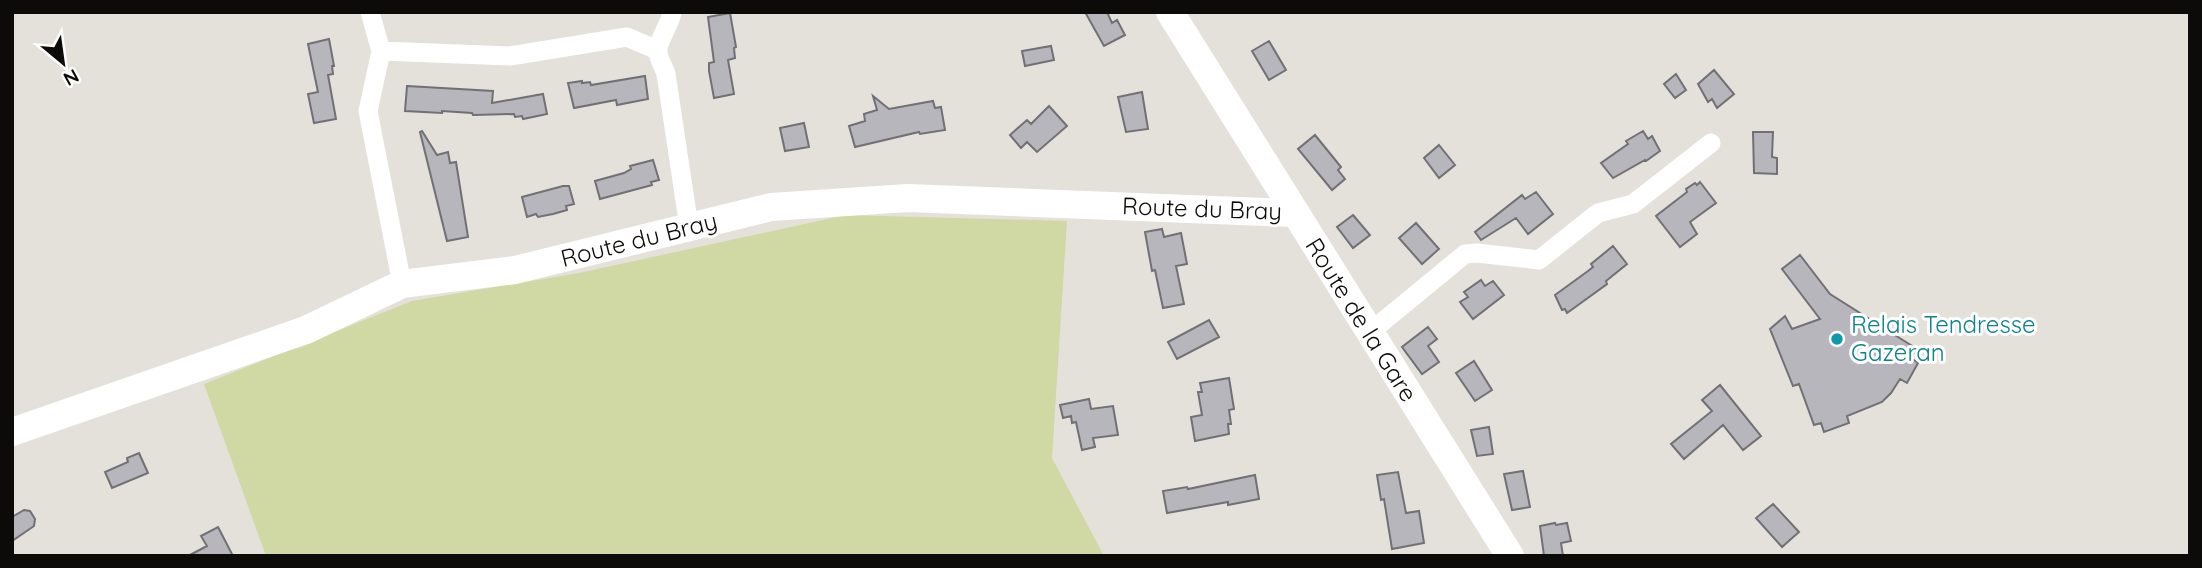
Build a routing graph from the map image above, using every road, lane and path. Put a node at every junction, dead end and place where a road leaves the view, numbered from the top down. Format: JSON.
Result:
{"nodes":[{"id":1,"x":370,"y":12,"type":"edge"},
{"id":2,"x":672,"y":12,"type":"edge"},
{"id":3,"x":1170,"y":12,"type":"edge"},
{"id":4,"x":657,"y":50,"type":"junction"},
{"id":5,"x":381,"y":51,"type":"junction"},
{"id":6,"x":1711,"y":143,"type":"dead end"},
{"id":7,"x":1294,"y":213,"type":"junction"},
{"id":8,"x":689,"y":227,"type":"junction"},
{"id":9,"x":402,"y":284,"type":"junction"},
{"id":10,"x":1369,"y":333,"type":"junction"},
{"id":11,"x":12,"y":432,"type":"edge"},
{"id":12,"x":1510,"y":556,"type":"edge"}],
"edges":[{"from":1,"to":5,"type":"street"},
{"from":2,"to":4,"type":"street"},
{"from":3,"to":7,"type":"street","name":"Route de la Gare"},
{"from":4,"to":5,"type":"street"},
{"from":4,"to":8,"type":"street"},
{"from":5,"to":9,"type":"street"},
{"from":6,"to":10,"type":"street"},
{"from":7,"to":8,"type":"street","name":"Route du Bray"},
{"from":7,"to":10,"type":"street","name":"Route de la Gare"},
{"from":8,"to":9,"type":"street","name":"Route du Bray"},
{"from":9,"to":11,"type":"street","name":"Route du Bray"},
{"from":10,"to":12,"type":"street","name":"Route de la Gare"}]}
